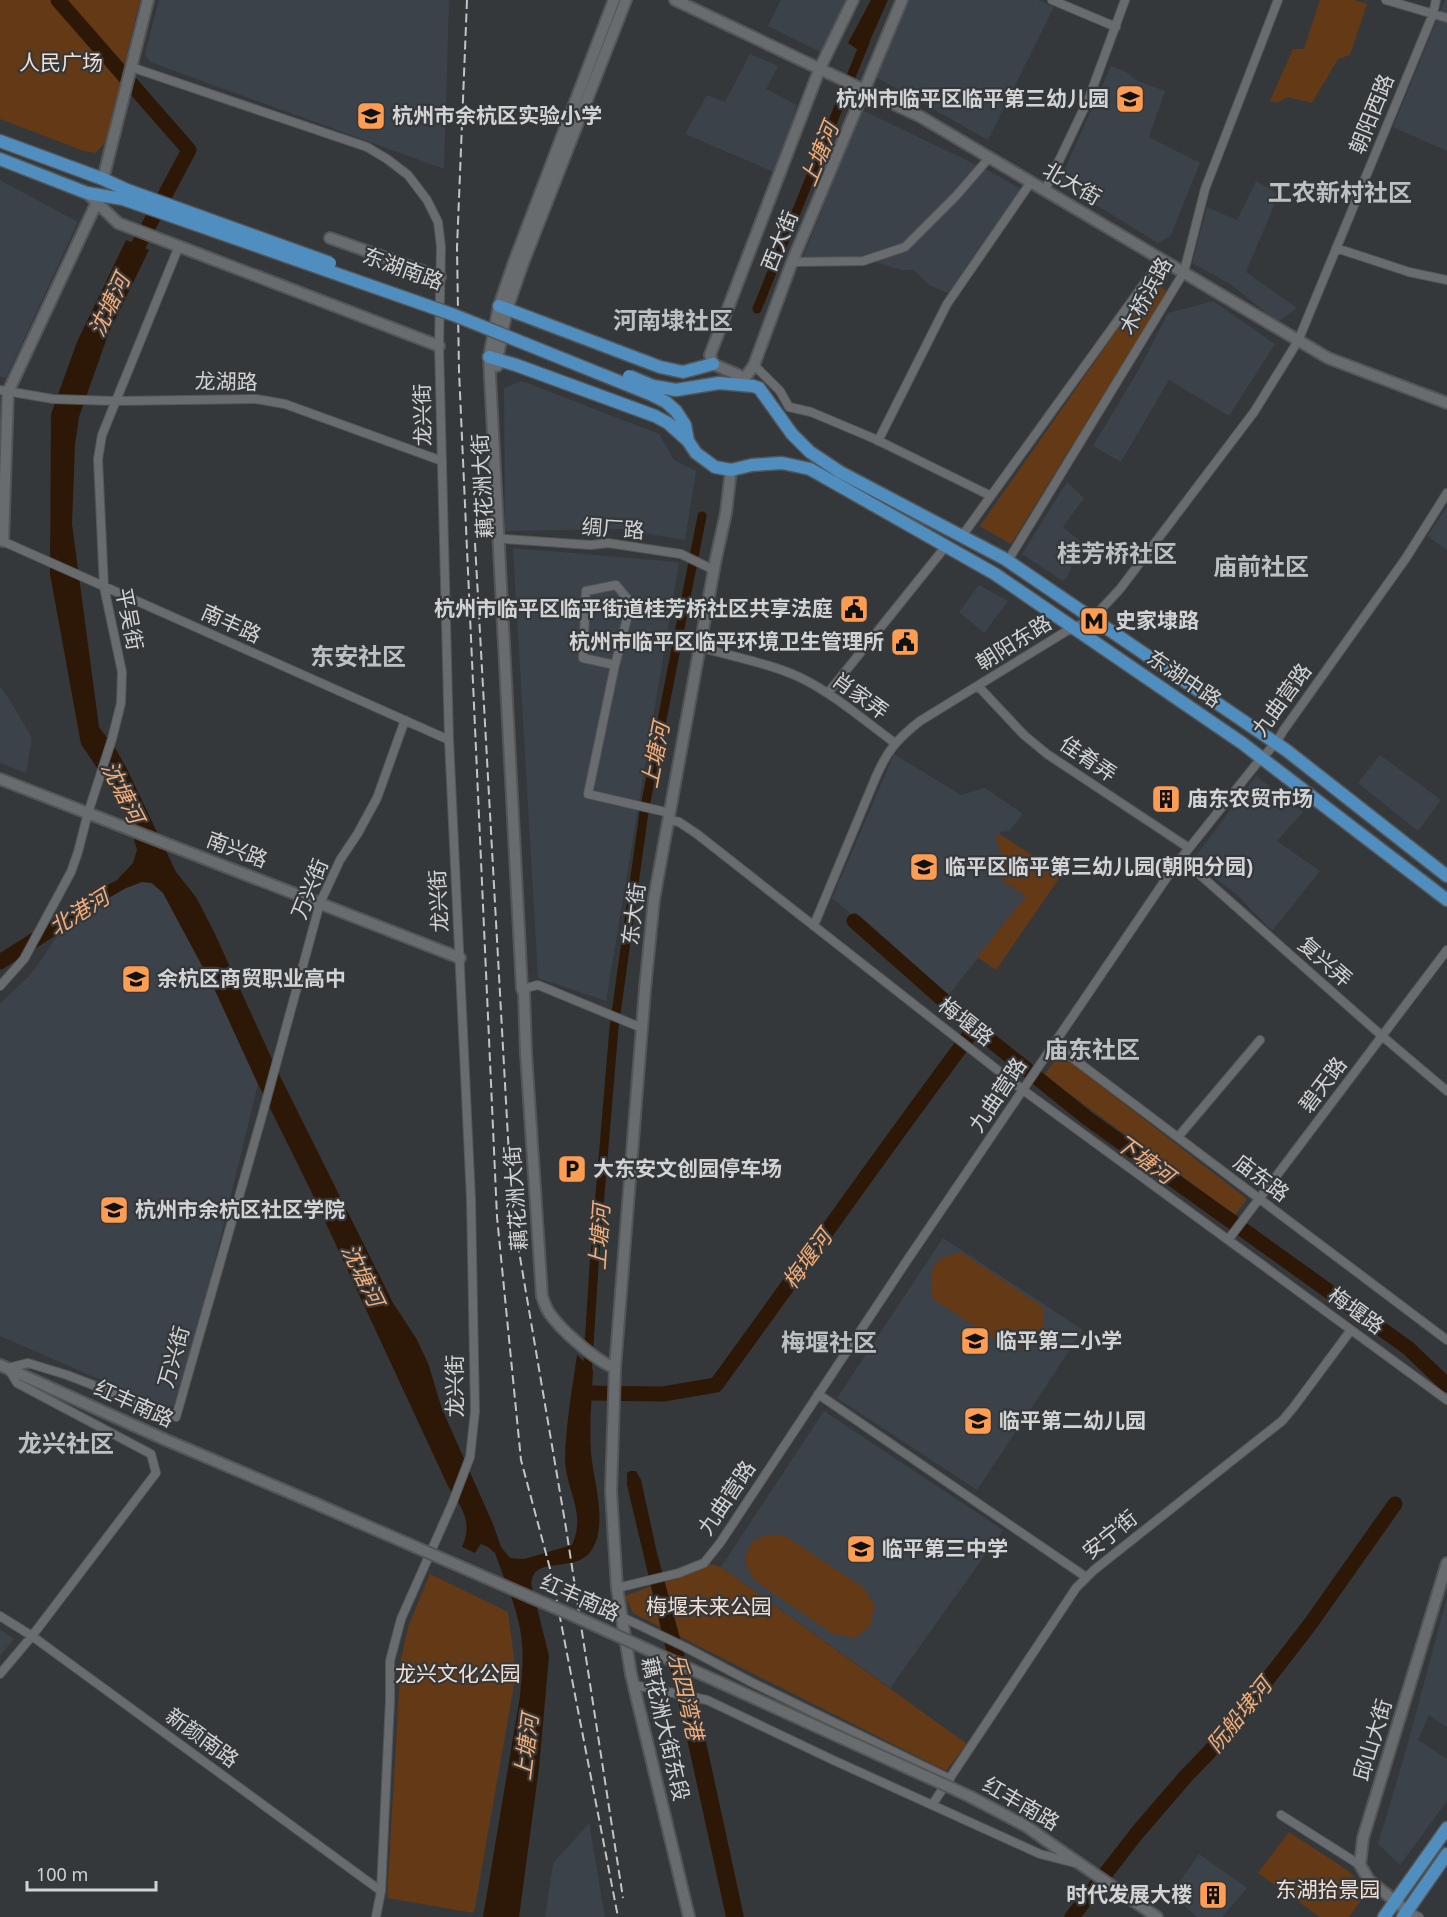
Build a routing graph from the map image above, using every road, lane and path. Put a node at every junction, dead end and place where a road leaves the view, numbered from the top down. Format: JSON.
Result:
{"nodes":[{"id":1,"x":148,"y":0,"type":"edge"},
{"id":2,"x":614,"y":0,"type":"edge"},
{"id":3,"x":626,"y":0,"type":"edge"},
{"id":4,"x":675,"y":0,"type":"edge"},
{"id":5,"x":853,"y":0,"type":"edge"},
{"id":6,"x":902,"y":0,"type":"edge"},
{"id":7,"x":1052,"y":0,"type":"edge"},
{"id":8,"x":1125,"y":0,"type":"edge"},
{"id":9,"x":1278,"y":0,"type":"edge"},
{"id":10,"x":1386,"y":0,"type":"edge"},
{"id":11,"x":1437,"y":0,"type":"edge"},
{"id":12,"x":1433,"y":14,"type":"junction"},
{"id":13,"x":1447,"y":18,"type":"edge"},
{"id":14,"x":1116,"y":27,"type":"junction"},
{"id":15,"x":131,"y":68,"type":"junction"},
{"id":16,"x":820,"y":68,"type":"junction"},
{"id":17,"x":863,"y":89,"type":"junction"},
{"id":18,"x":0,"y":141,"type":"edge"},
{"id":19,"x":989,"y":158,"type":"junction"},
{"id":20,"x":0,"y":159,"type":"edge"},
{"id":21,"x":103,"y":179,"type":"junction"},
{"id":22,"x":1031,"y":182,"type":"junction"},
{"id":23,"x":1045,"y":190,"type":"junction"},
{"id":24,"x":87,"y":193,"type":"junction"},
{"id":25,"x":125,"y":195,"type":"junction"},
{"id":26,"x":97,"y":202,"type":"junction"},
{"id":27,"x":330,"y":238,"type":"dead end"},
{"id":28,"x":177,"y":245,"type":"junction"},
{"id":29,"x":1336,"y":248,"type":"junction"},
{"id":30,"x":1162,"y":259,"type":"junction"},
{"id":31,"x":792,"y":262,"type":"junction"},
{"id":32,"x":1184,"y":272,"type":"junction"},
{"id":33,"x":440,"y":277,"type":"junction"},
{"id":34,"x":1447,"y":280,"type":"edge"},
{"id":35,"x":503,"y":308,"type":"junction"},
{"id":36,"x":1298,"y":340,"type":"junction"},
{"id":37,"x":439,"y":346,"type":"junction"},
{"id":38,"x":493,"y":358,"type":"junction"},
{"id":39,"x":712,"y":359,"type":"junction"},
{"id":40,"x":754,"y":365,"type":"junction"},
{"id":41,"x":745,"y":381,"type":"junction"},
{"id":42,"x":651,"y":390,"type":"junction"},
{"id":43,"x":4,"y":391,"type":"edge"},
{"id":44,"x":116,"y":401,"type":"junction"},
{"id":45,"x":1447,"y":403,"type":"edge"},
{"id":46,"x":688,"y":441,"type":"junction"},
{"id":47,"x":879,"y":441,"type":"junction"},
{"id":48,"x":442,"y":461,"type":"junction"},
{"id":49,"x":730,"y":470,"type":"junction"},
{"id":50,"x":1447,"y":493,"type":"edge"},
{"id":51,"x":991,"y":496,"type":"junction"},
{"id":52,"x":962,"y":536,"type":"junction"},
{"id":53,"x":505,"y":539,"type":"junction"},
{"id":54,"x":2,"y":541,"type":"edge"},
{"id":55,"x":946,"y":546,"type":"junction"},
{"id":56,"x":1012,"y":554,"type":"dead end"},
{"id":57,"x":714,"y":570,"type":"junction"},
{"id":58,"x":104,"y":587,"type":"junction"},
{"id":59,"x":1092,"y":619,"type":"junction"},
{"id":60,"x":1074,"y":628,"type":"junction"},
{"id":61,"x":700,"y":647,"type":"junction"},
{"id":62,"x":615,"y":665,"type":"junction"},
{"id":63,"x":978,"y":686,"type":"junction"},
{"id":64,"x":828,"y":693,"type":"junction"},
{"id":65,"x":405,"y":720,"type":"junction"},
{"id":66,"x":449,"y":740,"type":"junction"},
{"id":67,"x":895,"y":743,"type":"junction"},
{"id":68,"x":1276,"y":743,"type":"junction"},
{"id":69,"x":1262,"y":757,"type":"junction"},
{"id":70,"x":0,"y":779,"type":"edge"},
{"id":71,"x":88,"y":813,"type":"junction"},
{"id":72,"x":667,"y":815,"type":"junction"},
{"id":73,"x":1189,"y":848,"type":"junction"},
{"id":74,"x":1181,"y":858,"type":"junction"},
{"id":75,"x":1447,"y":876,"type":"edge"},
{"id":76,"x":1447,"y":900,"type":"edge"},
{"id":77,"x":320,"y":903,"type":"junction"},
{"id":78,"x":814,"y":925,"type":"junction"},
{"id":79,"x":1447,"y":950,"type":"edge"},
{"id":80,"x":460,"y":958,"type":"junction"},
{"id":81,"x":0,"y":986,"type":"edge"},
{"id":82,"x":524,"y":989,"type":"junction"},
{"id":83,"x":642,"y":1028,"type":"junction"},
{"id":84,"x":1382,"y":1036,"type":"junction"},
{"id":85,"x":1260,"y":1040,"type":"dead end"},
{"id":86,"x":1053,"y":1046,"type":"junction"},
{"id":87,"x":1023,"y":1089,"type":"junction"},
{"id":88,"x":1447,"y":1090,"type":"edge"},
{"id":89,"x":1178,"y":1137,"type":"junction"},
{"id":90,"x":1257,"y":1202,"type":"junction"},
{"id":91,"x":1228,"y":1240,"type":"junction"},
{"id":92,"x":1351,"y":1330,"type":"junction"},
{"id":93,"x":1447,"y":1340,"type":"edge"},
{"id":94,"x":4,"y":1366,"type":"edge"},
{"id":95,"x":615,"y":1368,"type":"junction"},
{"id":96,"x":818,"y":1394,"type":"junction"},
{"id":97,"x":1447,"y":1400,"type":"edge"},
{"id":98,"x":1447,"y":1563,"type":"edge"},
{"id":99,"x":1086,"y":1577,"type":"junction"},
{"id":100,"x":617,"y":1588,"type":"junction"},
{"id":101,"x":0,"y":1616,"type":"edge"},
{"id":102,"x":622,"y":1617,"type":"junction"},
{"id":103,"x":32,"y":1636,"type":"junction"},
{"id":104,"x":0,"y":1674,"type":"edge"},
{"id":105,"x":634,"y":1685,"type":"junction"},
{"id":106,"x":950,"y":1779,"type":"junction"},
{"id":107,"x":932,"y":1805,"type":"junction"},
{"id":108,"x":1281,"y":1815,"type":"dead end"},
{"id":109,"x":1447,"y":1828,"type":"edge"},
{"id":110,"x":1447,"y":1854,"type":"edge"},
{"id":111,"x":1083,"y":1865,"type":"junction"},
{"id":112,"x":1360,"y":1865,"type":"junction"},
{"id":113,"x":381,"y":1891,"type":"junction"},
{"id":114,"x":1396,"y":1902,"type":"junction"},
{"id":115,"x":1405,"y":1914,"type":"edge"},
{"id":116,"x":376,"y":1917,"type":"edge"},
{"id":117,"x":689,"y":1917,"type":"edge"},
{"id":118,"x":1157,"y":1917,"type":"edge"},
{"id":119,"x":1384,"y":1917,"type":"edge"},
{"id":120,"x":1419,"y":1917,"type":"edge"}],
"edges":[{"from":1,"to":15,"type":"street"},
{"from":2,"to":35,"type":"street","name":"藕花洲大街"},
{"from":3,"to":35,"type":"street","name":"藕花洲大街"},
{"from":4,"to":16,"type":"street","name":"北大街"},
{"from":5,"to":16,"type":"street","name":"西大街"},
{"from":6,"to":17,"type":"street","name":"西大街"},
{"from":7,"to":14,"type":"street"},
{"from":8,"to":14,"type":"street"},
{"from":9,"to":32,"type":"street","name":"木桥浜路"},
{"from":10,"to":12,"type":"street"},
{"from":11,"to":12,"type":"street","name":"朝阳西路"},
{"from":12,"to":13,"type":"street"},
{"from":12,"to":29,"type":"street","name":"朝阳西路"},
{"from":14,"to":23,"type":"street"},
{"from":15,"to":21,"type":"street"},
{"from":15,"to":33,"type":"street","name":"龙兴街"},
{"from":16,"to":17,"type":"street","name":"北大街"},
{"from":16,"to":39,"type":"street","name":"西大街"},
{"from":17,"to":19,"type":"street","name":"北大街"},
{"from":17,"to":31,"type":"street","name":"西大街"},
{"from":18,"to":21,"type":"main road","name":"东湖南路"},
{"from":19,"to":22,"type":"street","name":"北大街"},
{"from":19,"to":31,"type":"street"},
{"from":20,"to":24,"type":"main road","name":"东湖南路"},
{"from":21,"to":25,"type":"main road","name":"东湖南路"},
{"from":22,"to":23,"type":"street","name":"北大街"},
{"from":22,"to":47,"type":"street"},
{"from":23,"to":30,"type":"street","name":"北大街"},
{"from":24,"to":25,"type":"main road","name":"东湖南路"},
{"from":24,"to":26,"type":"street"},
{"from":25,"to":42,"type":"main road","name":"东湖南路","bridge":true},
{"from":26,"to":28,"type":"street"},
{"from":26,"to":43,"type":"street"},
{"from":27,"to":33,"type":"street"},
{"from":28,"to":37,"type":"street"},
{"from":28,"to":44,"type":"street","name":"平吴街"},
{"from":29,"to":34,"type":"street"},
{"from":29,"to":36,"type":"street","name":"朝阳西路"},
{"from":30,"to":32,"type":"street","name":"北大街"},
{"from":30,"to":51,"type":"street"},
{"from":31,"to":40,"type":"street","name":"西大街"},
{"from":32,"to":36,"type":"street","name":"北大街"},
{"from":32,"to":56,"type":"street","name":"木桥浜路"},
{"from":33,"to":37,"type":"street","name":"龙兴街"},
{"from":35,"to":38,"type":"street","name":"藕花洲大街"},
{"from":35,"to":39,"type":"main road"},
{"from":36,"to":45,"type":"street","name":"北大街"},
{"from":36,"to":59,"type":"street","name":"朝阳东路"},
{"from":37,"to":48,"type":"street","name":"龙兴街"},
{"from":38,"to":46,"type":"main road"},
{"from":38,"to":53,"type":"street","name":"藕花洲大街"},
{"from":38,"to":82,"type":"street","name":"藕花洲大街"},
{"from":39,"to":41,"type":"street"},
{"from":40,"to":41,"type":"street","name":"西大街"},
{"from":40,"to":47,"type":"street"},
{"from":41,"to":42,"type":"main road","name":"东湖南路"},
{"from":41,"to":52,"type":"main road","name":"东湖中路"},
{"from":42,"to":46,"type":"main road","name":"东湖南路"},
{"from":43,"to":44,"type":"street","name":"龙湖路"},
{"from":43,"to":54,"type":"street"},
{"from":44,"to":48,"type":"street","name":"龙湖路"},
{"from":44,"to":58,"type":"street","name":"平吴街"},
{"from":46,"to":49,"type":"main road"},
{"from":47,"to":51,"type":"street"},
{"from":48,"to":66,"type":"street","name":"龙兴街"},
{"from":49,"to":55,"type":"main road","name":"东湖中路"},
{"from":49,"to":57,"type":"street","name":"东大街"},
{"from":50,"to":68,"type":"street","name":"九曲营路"},
{"from":51,"to":52,"type":"street"},
{"from":52,"to":59,"type":"main road","name":"东湖中路"},
{"from":53,"to":57,"type":"street","name":"绸厂路"},
{"from":53,"to":82,"type":"street","name":"藕花洲大街"},
{"from":54,"to":58,"type":"street","name":"南丰路"},
{"from":55,"to":60,"type":"main road","name":"东湖中路"},
{"from":55,"to":64,"type":"street"},
{"from":57,"to":61,"type":"street","name":"东大街"},
{"from":58,"to":65,"type":"street","name":"南丰路"},
{"from":58,"to":71,"type":"street","name":"平吴街"},
{"from":59,"to":60,"type":"street","name":"朝阳东路"},
{"from":59,"to":68,"type":"main road","name":"东湖中路"},
{"from":60,"to":63,"type":"street","name":"朝阳东路"},
{"from":60,"to":69,"type":"main road","name":"东湖中路"},
{"from":61,"to":64,"type":"street","name":"肖家弄"},
{"from":61,"to":72,"type":"street","name":"东大街"},
{"from":62,"to":62,"type":"street"},
{"from":62,"to":72,"type":"street","name":"梅堰路"},
{"from":63,"to":67,"type":"street","name":"朝阳东路"},
{"from":63,"to":73,"type":"street","name":"佳肴弄"},
{"from":64,"to":67,"type":"street","name":"肖家弄"},
{"from":65,"to":66,"type":"street","name":"南丰路"},
{"from":65,"to":77,"type":"street","name":"万兴街"},
{"from":66,"to":80,"type":"street","name":"龙兴街"},
{"from":67,"to":78,"type":"street","name":"朝阳东路"},
{"from":68,"to":69,"type":"street","name":"九曲营路"},
{"from":68,"to":75,"type":"main road","name":"东湖中路"},
{"from":69,"to":73,"type":"street","name":"九曲营路"},
{"from":69,"to":76,"type":"main road","name":"东湖中路"},
{"from":70,"to":71,"type":"street","name":"南兴路"},
{"from":71,"to":77,"type":"street","name":"南兴路"},
{"from":71,"to":81,"type":"street","name":"平吴街"},
{"from":72,"to":78,"type":"street","name":"梅堰路"},
{"from":72,"to":83,"type":"street","name":"东大街"},
{"from":73,"to":74,"type":"street","name":"九曲营路"},
{"from":74,"to":84,"type":"street","name":"复兴弄"},
{"from":74,"to":86,"type":"street","name":"九曲营路"},
{"from":77,"to":80,"type":"street","name":"南兴路"},
{"from":77,"to":94,"type":"street","name":"万兴街"},
{"from":78,"to":87,"type":"street","name":"梅堰路"},
{"from":79,"to":84,"type":"street","name":"碧天路"},
{"from":80,"to":113,"type":"street","name":"龙兴街"},
{"from":82,"to":83,"type":"street"},
{"from":82,"to":95,"type":"street","name":"藕花洲大街"},
{"from":83,"to":95,"type":"street","name":"东大街"},
{"from":84,"to":88,"type":"street","name":"复兴弄"},
{"from":84,"to":90,"type":"street","name":"碧天路"},
{"from":85,"to":89,"type":"street"},
{"from":86,"to":87,"type":"street","name":"九曲营路"},
{"from":86,"to":89,"type":"street","name":"庙东路"},
{"from":87,"to":91,"type":"street","name":"梅堰路"},
{"from":87,"to":96,"type":"street","name":"九曲营路"},
{"from":89,"to":90,"type":"street","name":"庙东路"},
{"from":90,"to":91,"type":"street","name":"碧天路"},
{"from":90,"to":93,"type":"street","name":"庙东路"},
{"from":91,"to":92,"type":"street","name":"梅堰路"},
{"from":92,"to":97,"type":"street","name":"梅堰路"},
{"from":92,"to":99,"type":"street","name":"安宁街"},
{"from":94,"to":103,"type":"street"},
{"from":94,"to":111,"type":"street","name":"红丰南路","bridge":true},
{"from":95,"to":100,"type":"street","name":"藕花洲大街东段"},
{"from":96,"to":99,"type":"street"},
{"from":96,"to":100,"type":"street","name":"九曲营路"},
{"from":98,"to":112,"type":"street","name":"邱山大街"},
{"from":99,"to":106,"type":"street","name":"安宁街"},
{"from":100,"to":102,"type":"street","name":"藕花洲大街东段"},
{"from":101,"to":103,"type":"street","name":"新颜南路"},
{"from":102,"to":105,"type":"street","name":"藕花洲大街东段"},
{"from":102,"to":106,"type":"street"},
{"from":103,"to":104,"type":"street"},
{"from":103,"to":113,"type":"street","name":"新颜南路"},
{"from":105,"to":107,"type":"street"},
{"from":105,"to":117,"type":"street","name":"藕花洲大街东段"},
{"from":106,"to":107,"type":"street","name":"安宁街"},
{"from":107,"to":111,"type":"street"},
{"from":108,"to":112,"type":"street"},
{"from":109,"to":114,"type":"main road"},
{"from":110,"to":115,"type":"main road"},
{"from":111,"to":118,"type":"street","name":"红丰南路"},
{"from":112,"to":114,"type":"street"},
{"from":113,"to":116,"type":"street","name":"龙兴街"},
{"from":114,"to":115,"type":"street"},
{"from":114,"to":119,"type":"main road"},
{"from":115,"to":120,"type":"street"}]}
